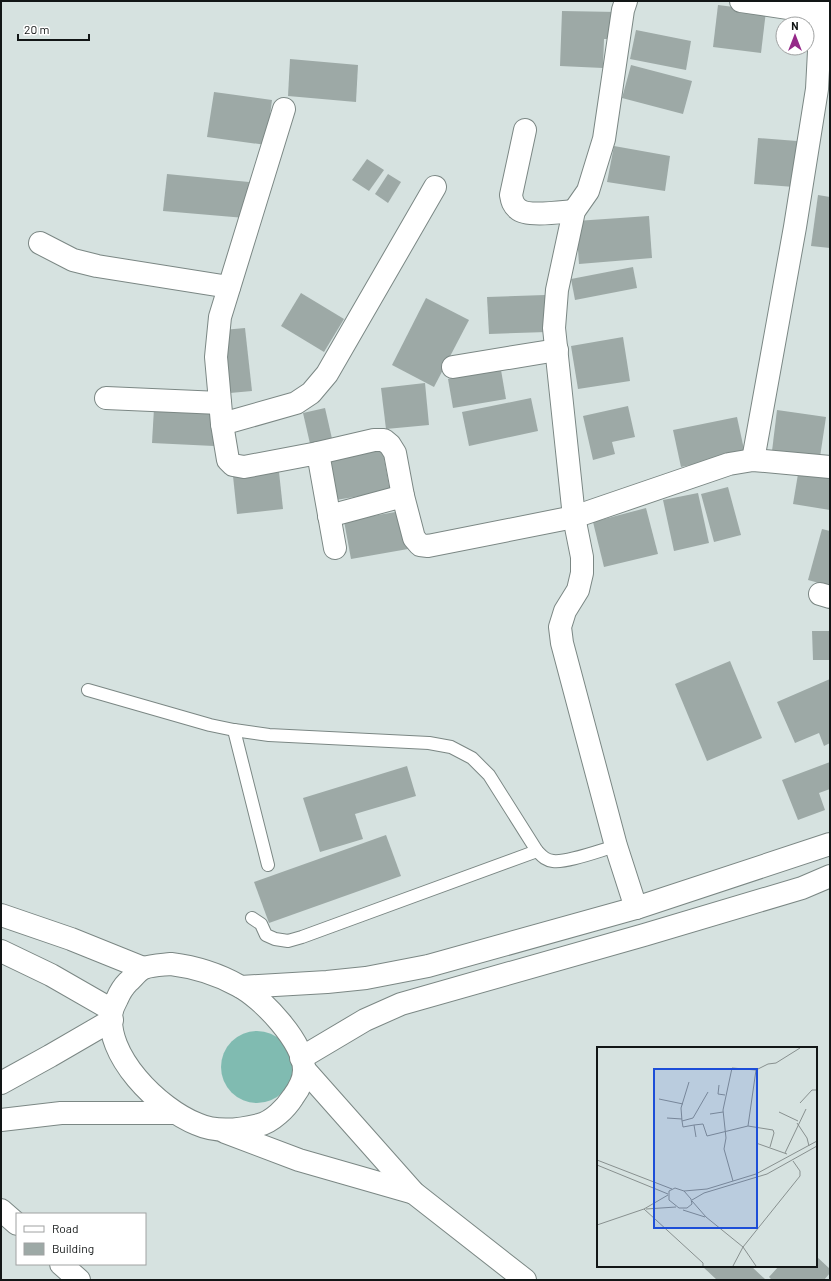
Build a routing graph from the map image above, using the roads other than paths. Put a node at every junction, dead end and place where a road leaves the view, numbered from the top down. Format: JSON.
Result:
{"nodes":[{"id":1,"x":626,"y":1,"type":"edge"},
{"id":2,"x":741,"y":1,"type":"edge"},
{"id":3,"x":826,"y":11,"type":"edge"},
{"id":4,"x":284,"y":109,"type":"dead end"},
{"id":5,"x":525,"y":130,"type":"dead end"},
{"id":6,"x":435,"y":187,"type":"dead end"},
{"id":7,"x":574,"y":211,"type":"junction"},
{"id":8,"x":40,"y":243,"type":"dead end"},
{"id":9,"x":229,"y":287,"type":"junction"},
{"id":10,"x":557,"y":350,"type":"junction"},
{"id":11,"x":453,"y":367,"type":"dead end"},
{"id":12,"x":106,"y":398,"type":"dead end"},
{"id":13,"x":221,"y":414,"type":"junction"},
{"id":14,"x":318,"y":453,"type":"junction"},
{"id":15,"x":753,"y":460,"type":"junction"},
{"id":16,"x":830,"y":467,"type":"edge"},
{"id":17,"x":403,"y":496,"type":"junction"},
{"id":18,"x":329,"y":516,"type":"junction"},
{"id":19,"x":574,"y":517,"type":"junction"},
{"id":20,"x":335,"y":548,"type":"dead end"},
{"id":21,"x":88,"y":690,"type":"dead end"},
{"id":22,"x":234,"y":730,"type":"junction"},
{"id":23,"x":830,"y":844,"type":"edge"},
{"id":24,"x":616,"y":846,"type":"junction"},
{"id":25,"x":537,"y":851,"type":"junction"},
{"id":26,"x":268,"y":865,"type":"dead end"},
{"id":27,"x":830,"y":876,"type":"edge"},
{"id":28,"x":636,"y":908,"type":"junction"},
{"id":29,"x":1,"y":915,"type":"edge"},
{"id":30,"x":252,"y":918,"type":"dead end"},
{"id":31,"x":1,"y":951,"type":"edge"},
{"id":32,"x":143,"y":968,"type":"junction"},
{"id":33,"x":241,"y":987,"type":"junction"},
{"id":34,"x":112,"y":1015,"type":"junction"},
{"id":35,"x":302,"y":1063,"type":"junction"},
{"id":36,"x":1,"y":1083,"type":"edge"},
{"id":37,"x":174,"y":1113,"type":"junction"},
{"id":38,"x":1,"y":1120,"type":"edge"},
{"id":39,"x":220,"y":1130,"type":"junction"},
{"id":40,"x":414,"y":1193,"type":"junction"},
{"id":41,"x":1,"y":1210,"type":"edge"},
{"id":42,"x":16,"y":1223,"type":"edge"},
{"id":43,"x":62,"y":1265,"type":"edge"},
{"id":44,"x":79,"y":1280,"type":"edge"},
{"id":45,"x":525,"y":1280,"type":"edge"}],
"edges":[{"from":1,"to":7,"type":"main road"},
{"from":2,"to":3,"type":"main road"},
{"from":3,"to":15,"type":"main road"},
{"from":4,"to":9,"type":"main road"},
{"from":5,"to":7,"type":"main road"},
{"from":6,"to":13,"type":"main road"},
{"from":7,"to":10,"type":"main road"},
{"from":8,"to":9,"type":"main road"},
{"from":9,"to":13,"type":"main road"},
{"from":10,"to":11,"type":"main road"},
{"from":10,"to":19,"type":"main road"},
{"from":12,"to":13,"type":"main road"},
{"from":13,"to":14,"type":"main road"},
{"from":14,"to":17,"type":"main road"},
{"from":14,"to":18,"type":"main road"},
{"from":15,"to":16,"type":"main road"},
{"from":15,"to":19,"type":"main road"},
{"from":17,"to":18,"type":"main road"},
{"from":17,"to":19,"type":"main road"},
{"from":18,"to":20,"type":"main road"},
{"from":19,"to":24,"type":"main road"},
{"from":21,"to":22,"type":"lane"},
{"from":22,"to":25,"type":"lane"},
{"from":22,"to":26,"type":"lane"},
{"from":23,"to":28,"type":"main road"},
{"from":24,"to":25,"type":"lane"},
{"from":24,"to":28,"type":"main road"},
{"from":25,"to":30,"type":"lane"},
{"from":27,"to":35,"type":"main road"},
{"from":28,"to":33,"type":"main road"},
{"from":29,"to":32,"type":"main road"},
{"from":31,"to":34,"type":"main road"},
{"from":32,"to":33,"type":"main road"},
{"from":32,"to":34,"type":"main road"},
{"from":33,"to":35,"type":"main road"},
{"from":34,"to":36,"type":"main road"},
{"from":34,"to":37,"type":"main road"},
{"from":35,"to":39,"type":"main road"},
{"from":35,"to":40,"type":"main road"},
{"from":37,"to":38,"type":"main road"},
{"from":37,"to":39,"type":"main road"},
{"from":39,"to":40,"type":"main road"},
{"from":40,"to":45,"type":"main road"},
{"from":41,"to":42,"type":"main road"},
{"from":43,"to":44,"type":"main road"}]}
